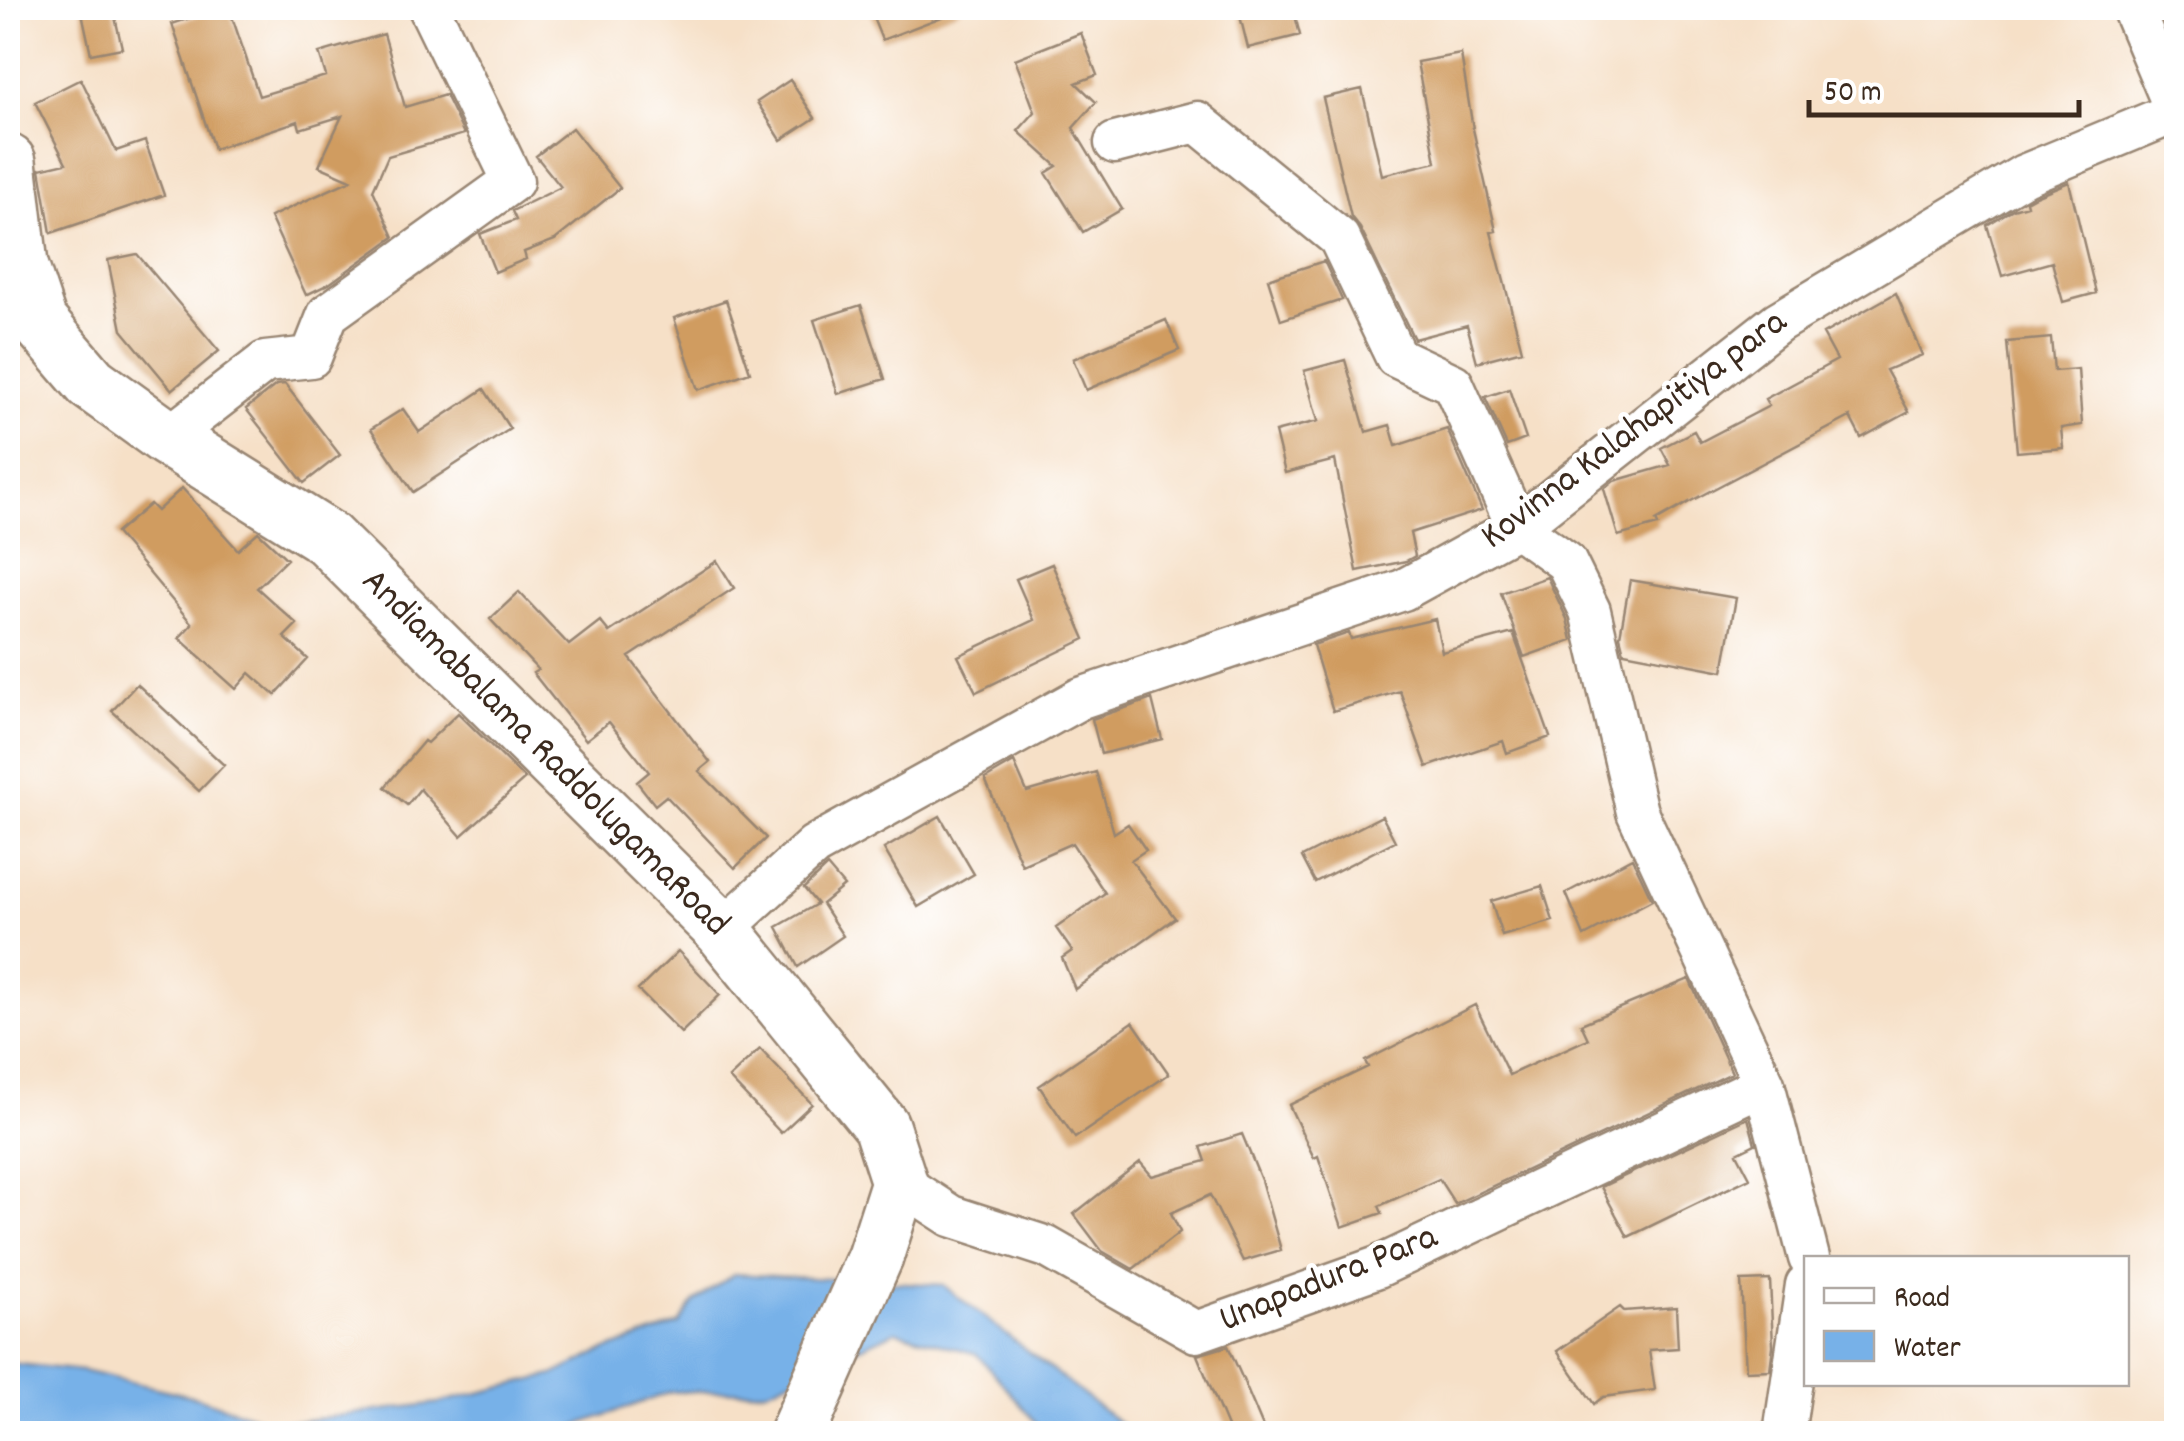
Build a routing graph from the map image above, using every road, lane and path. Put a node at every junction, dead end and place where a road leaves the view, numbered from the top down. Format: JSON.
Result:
{"nodes":[{"id":1,"x":430,"y":8,"type":"edge"},
{"id":2,"x":2132,"y":8,"type":"edge"},
{"id":3,"x":2176,"y":112,"type":"edge"},
{"id":4,"x":1114,"y":143,"type":"dead end"},
{"id":5,"x":8,"y":162,"type":"edge"},
{"id":6,"x":167,"y":438,"type":"junction"},
{"id":7,"x":1517,"y":527,"type":"junction"},
{"id":8,"x":722,"y":930,"type":"junction"},
{"id":9,"x":1764,"y":1084,"type":"junction"},
{"id":10,"x":899,"y":1182,"type":"junction"},
{"id":11,"x":1808,"y":1256,"type":"edge"},
{"id":12,"x":1804,"y":1299,"type":"edge"},
{"id":13,"x":796,"y":1434,"type":"edge"},
{"id":14,"x":1784,"y":1434,"type":"edge"}],
"edges":[{"from":1,"to":6,"type":"street"},
{"from":2,"to":3,"type":"street"},
{"from":3,"to":7,"type":"street","name":"Kovinna Kalahapitiya para"},
{"from":4,"to":7,"type":"street"},
{"from":5,"to":6,"type":"street","name":"Andiamabalama RaddolugamaRoad"},
{"from":6,"to":8,"type":"street","name":"Andiamabalama RaddolugamaRoad"},
{"from":7,"to":8,"type":"street","name":"Kovinna Kalahapitiya para"},
{"from":7,"to":9,"type":"street"},
{"from":8,"to":10,"type":"street","name":"Andiamabalama RaddolugamaRoad"},
{"from":9,"to":10,"type":"street","name":"Unapadura Para"},
{"from":9,"to":11,"type":"street"},
{"from":10,"to":13,"type":"street"},
{"from":12,"to":14,"type":"street"}]}
